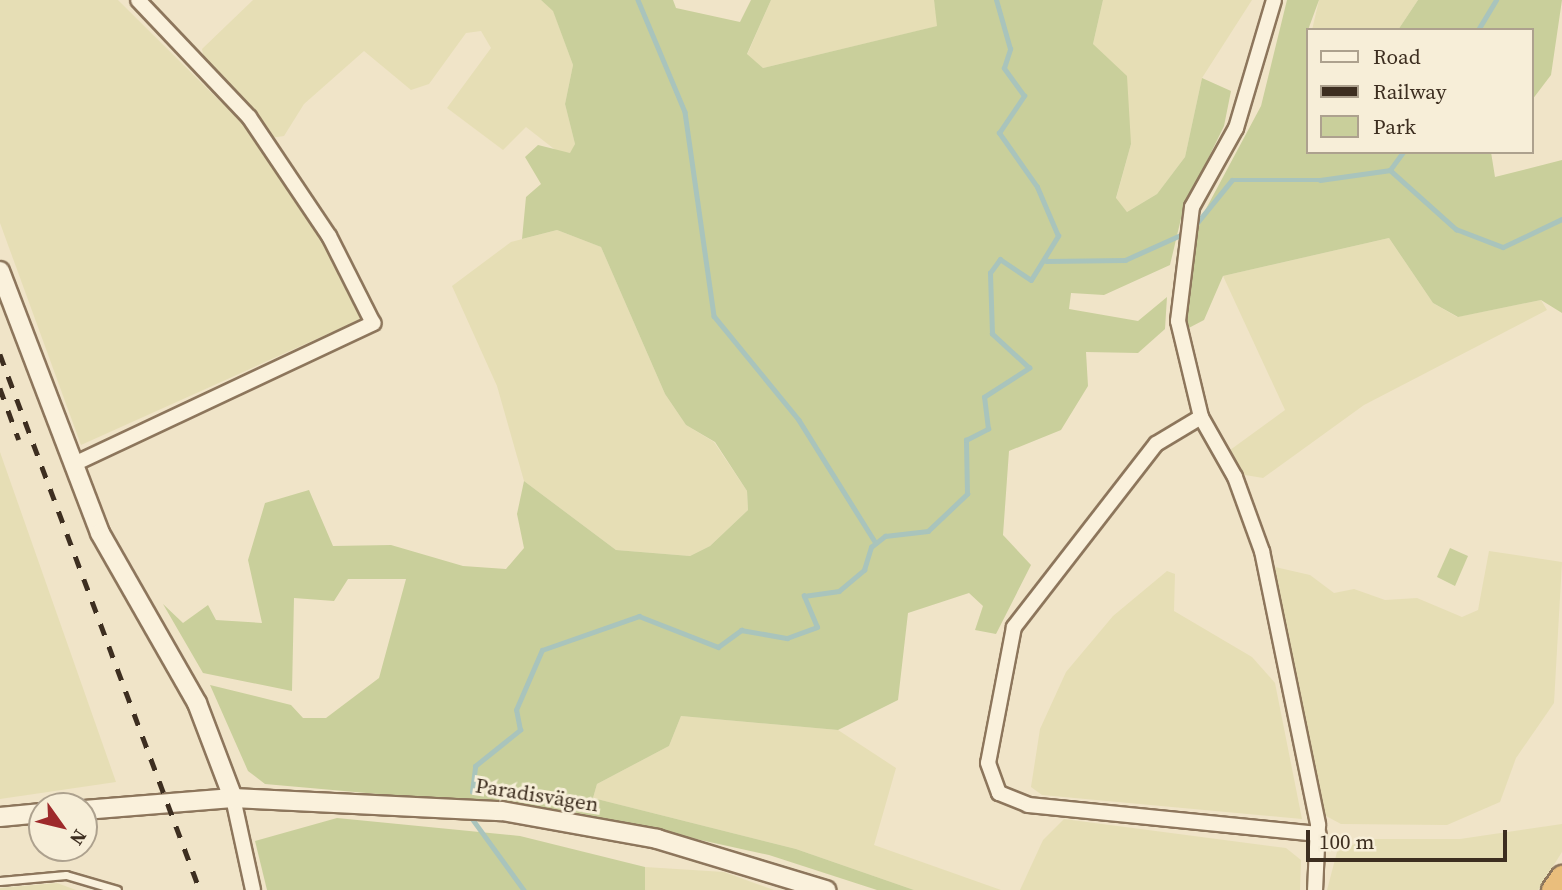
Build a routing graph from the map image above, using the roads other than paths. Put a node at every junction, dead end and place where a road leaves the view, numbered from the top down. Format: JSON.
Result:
{"nodes":[{"id":1,"x":138,"y":0,"type":"edge"},
{"id":2,"x":1274,"y":0,"type":"edge"},
{"id":3,"x":0,"y":271,"type":"edge"},
{"id":4,"x":1201,"y":417,"type":"junction"},
{"id":5,"x":74,"y":464,"type":"junction"},
{"id":6,"x":233,"y":798,"type":"junction"},
{"id":7,"x":98,"y":809,"type":"edge"},
{"id":8,"x":28,"y":815,"type":"edge"},
{"id":9,"x":0,"y":817,"type":"edge"},
{"id":10,"x":1319,"y":834,"type":"junction"},
{"id":11,"x":1562,"y":877,"type":"edge"},
{"id":12,"x":0,"y":881,"type":"edge"},
{"id":13,"x":117,"y":890,"type":"edge"},
{"id":14,"x":253,"y":890,"type":"edge"},
{"id":15,"x":826,"y":890,"type":"edge"},
{"id":16,"x":1315,"y":890,"type":"edge"},
{"id":17,"x":1553,"y":890,"type":"edge"}],
"edges":[{"from":1,"to":5,"type":"street"},
{"from":2,"to":4,"type":"street"},
{"from":3,"to":5,"type":"street"},
{"from":4,"to":10,"type":"street"},
{"from":4,"to":10,"type":"street"},
{"from":5,"to":6,"type":"street"},
{"from":6,"to":7,"type":"street","name":"Paradisvägen"},
{"from":6,"to":14,"type":"street"},
{"from":6,"to":15,"type":"street","name":"Paradisvägen"},
{"from":8,"to":9,"type":"street"},
{"from":10,"to":16,"type":"street"},
{"from":11,"to":17,"type":"highway"},
{"from":12,"to":13,"type":"lane"}]}
